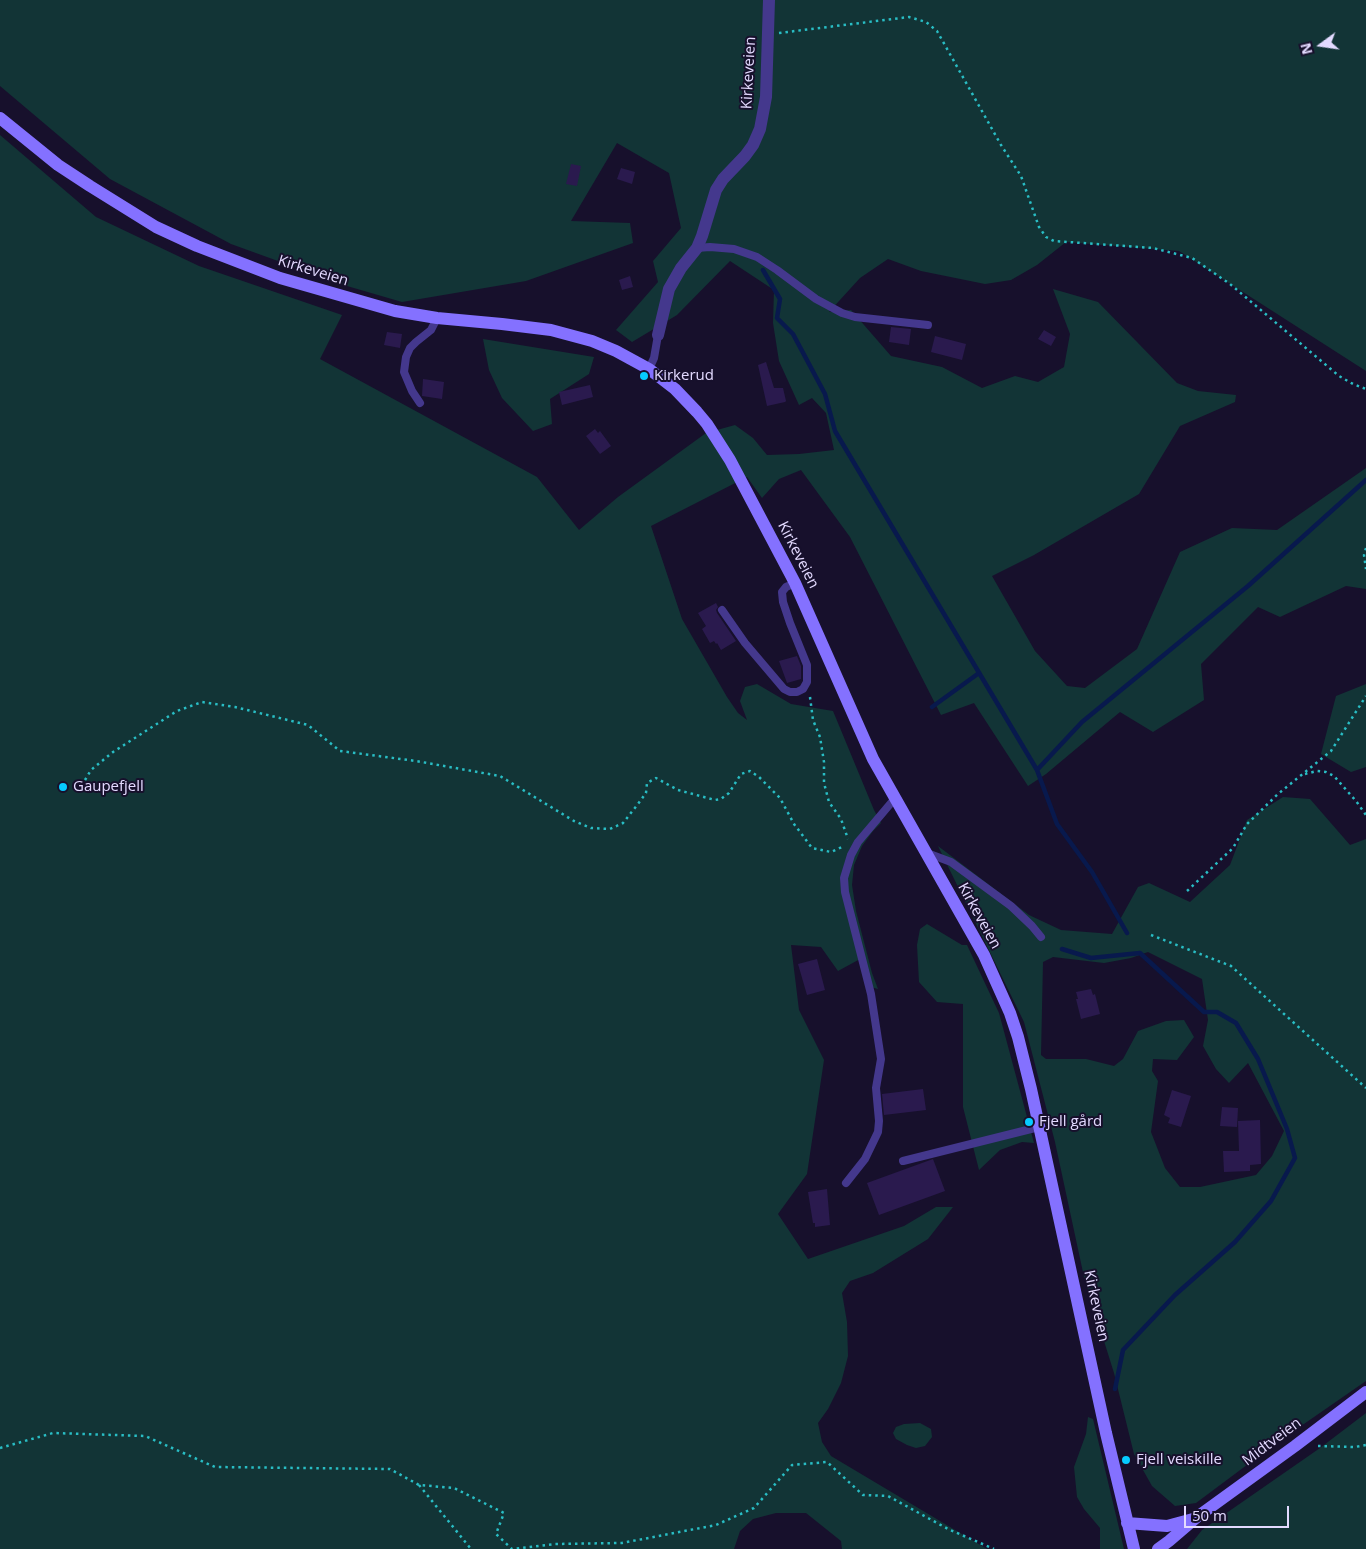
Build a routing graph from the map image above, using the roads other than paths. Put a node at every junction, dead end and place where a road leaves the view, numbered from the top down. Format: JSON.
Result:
{"nodes":[{"id":1,"x":769,"y":0,"type":"edge"},
{"id":2,"x":0,"y":118,"type":"edge"},
{"id":3,"x":697,"y":248,"type":"junction"},
{"id":4,"x":437,"y":318,"type":"junction"},
{"id":5,"x":928,"y":325,"type":"dead end"},
{"id":6,"x":658,"y":335,"type":"joint"},
{"id":7,"x":649,"y":369,"type":"junction"},
{"id":8,"x":420,"y":403,"type":"dead end"},
{"id":9,"x":796,"y":583,"type":"junction"},
{"id":10,"x":722,"y":610,"type":"dead end"},
{"id":11,"x":896,"y":800,"type":"junction"},
{"id":12,"x":925,"y":853,"type":"junction"},
{"id":13,"x":1041,"y":937,"type":"dead end"},
{"id":14,"x":1039,"y":1127,"type":"junction"},
{"id":15,"x":903,"y":1161,"type":"dead end"},
{"id":16,"x":846,"y":1183,"type":"dead end"},
{"id":17,"x":1366,"y":1392,"type":"edge"},
{"id":18,"x":1197,"y":1517,"type":"junction"},
{"id":19,"x":1127,"y":1523,"type":"junction"},
{"id":20,"x":1133,"y":1546,"type":"edge"},
{"id":21,"x":1158,"y":1549,"type":"edge"}],
"edges":[{"from":1,"to":3,"type":"street","name":"Kirkeveien"},
{"from":2,"to":4,"type":"main road","name":"Kirkeveien"},
{"from":3,"to":5,"type":"lane"},
{"from":3,"to":6,"type":"street","name":"Kirkeveien"},
{"from":4,"to":7,"type":"main road","name":"Kirkeveien"},
{"from":4,"to":8,"type":"lane"},
{"from":6,"to":7,"type":"lane","name":"Kirkeveien"},
{"from":7,"to":9,"type":"main road","name":"Kirkeveien"},
{"from":9,"to":10,"type":"lane"},
{"from":9,"to":11,"type":"main road","name":"Kirkeveien"},
{"from":11,"to":12,"type":"main road","name":"Kirkeveien"},
{"from":11,"to":16,"type":"lane"},
{"from":12,"to":13,"type":"lane"},
{"from":12,"to":14,"type":"main road","name":"Kirkeveien"},
{"from":14,"to":15,"type":"lane"},
{"from":14,"to":19,"type":"main road","name":"Kirkeveien"},
{"from":17,"to":18,"type":"main road","name":"Midtveien"},
{"from":18,"to":19,"type":"main road","name":"Midtveien"},
{"from":18,"to":21,"type":"main road","name":"Midtveien"},
{"from":19,"to":20,"type":"main road","name":"Kirkeveien"}]}
